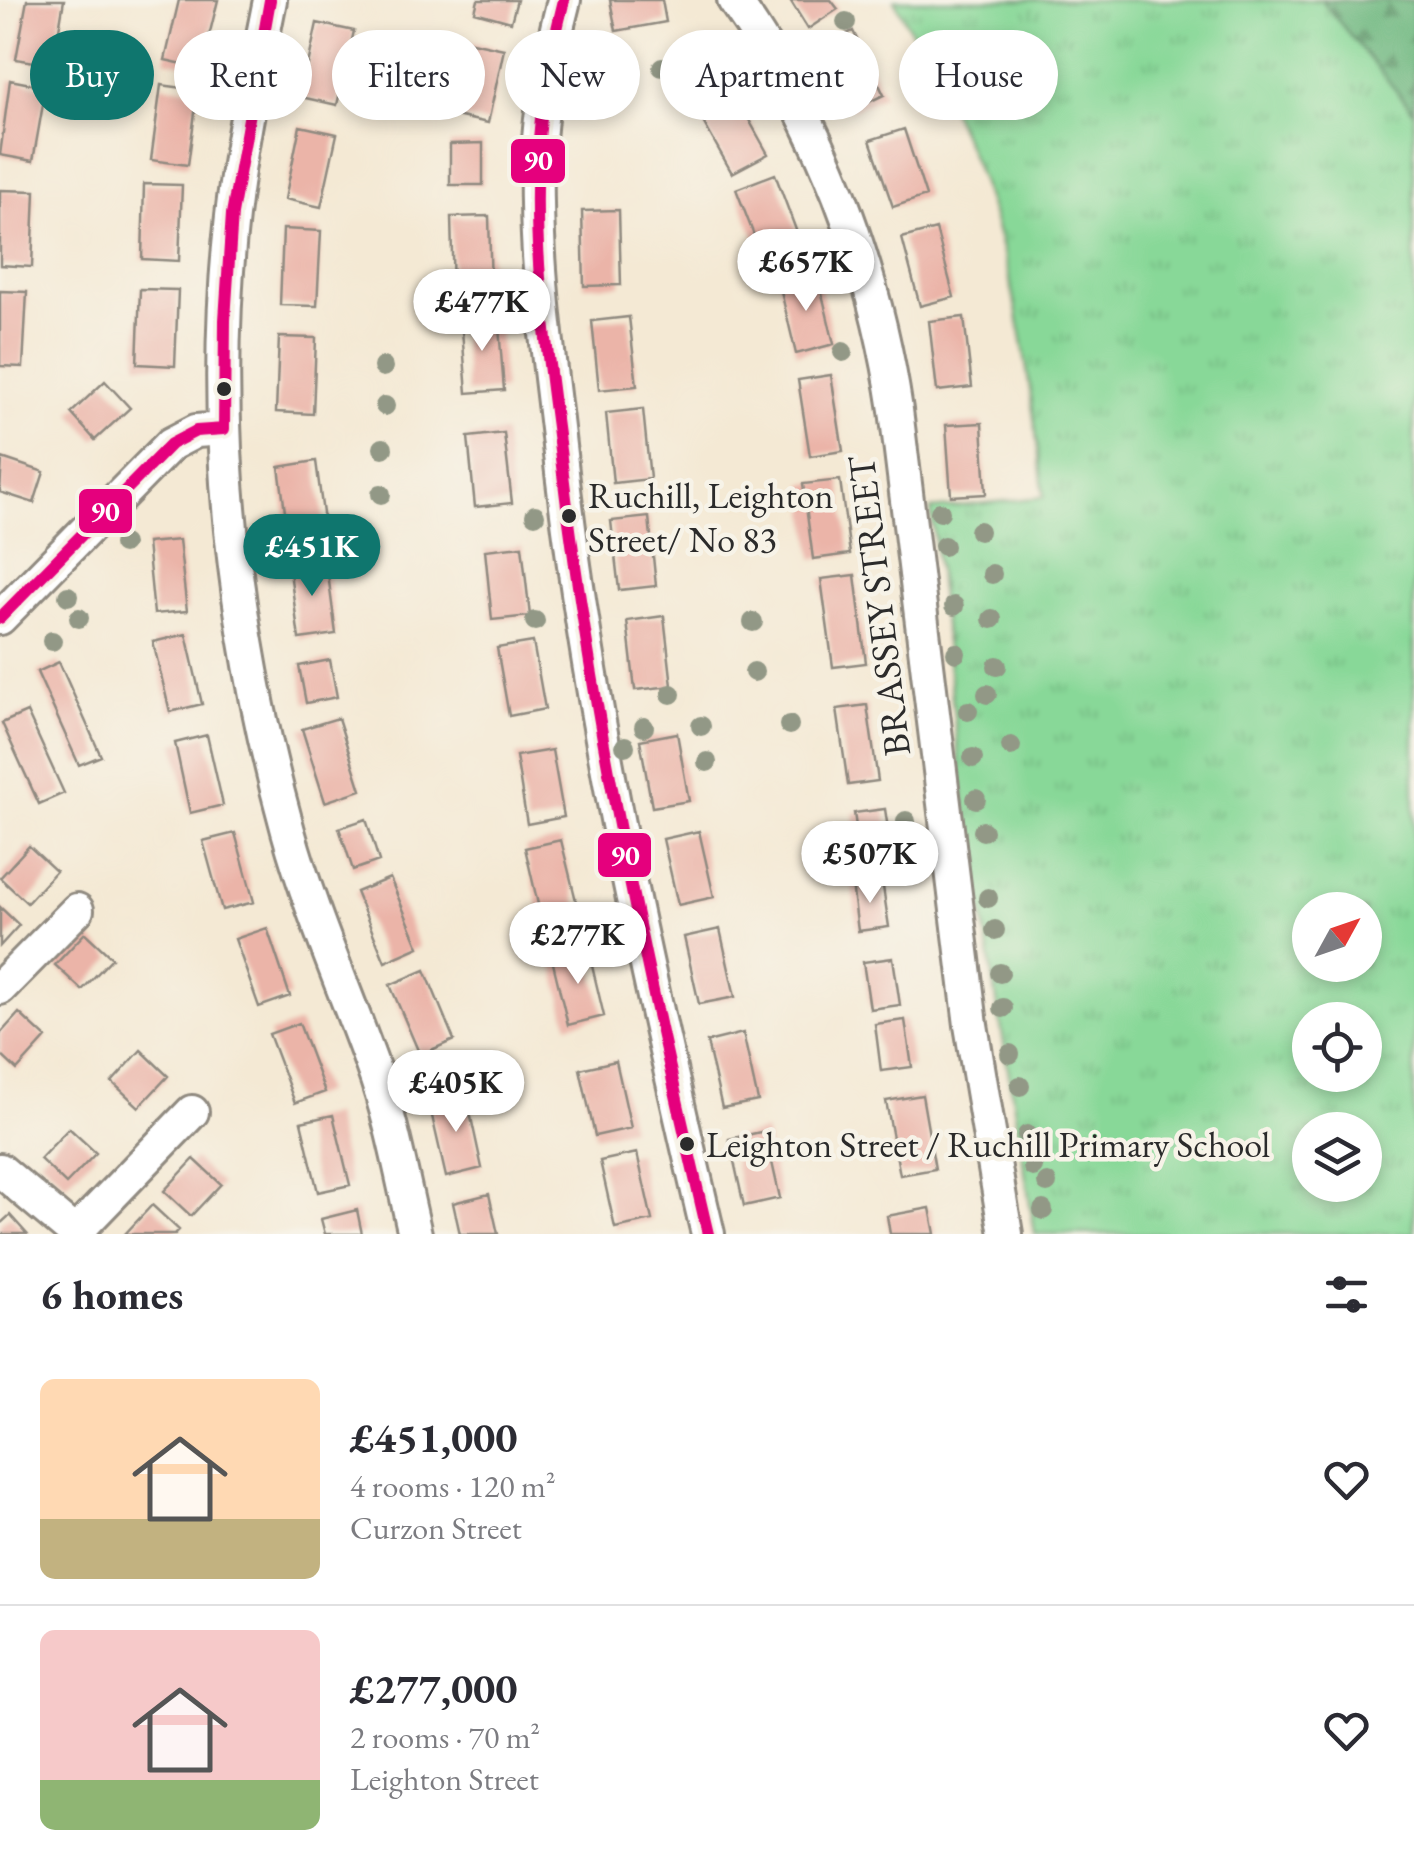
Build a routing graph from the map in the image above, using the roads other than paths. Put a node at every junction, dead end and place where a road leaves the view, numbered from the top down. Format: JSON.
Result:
{"nodes":[{"id":1,"x":270,"y":0,"type":"edge"},
{"id":2,"x":564,"y":0,"type":"edge"},
{"id":3,"x":734,"y":0,"type":"edge"},
{"id":4,"x":224,"y":429,"type":"junction"},
{"id":5,"x":2,"y":613,"type":"edge"},
{"id":6,"x":78,"y":910,"type":"dead end"},
{"id":7,"x":0,"y":988,"type":"edge"},
{"id":8,"x":192,"y":1112,"type":"dead end"},
{"id":9,"x":0,"y":1170,"type":"edge"},
{"id":10,"x":75,"y":1234,"type":"edge"},
{"id":11,"x":415,"y":1234,"type":"edge"},
{"id":12,"x":708,"y":1234,"type":"edge"},
{"id":13,"x":1006,"y":1234,"type":"edge"}],
"edges":[{"from":1,"to":4,"type":"street"},
{"from":2,"to":12,"type":"street"},
{"from":3,"to":13,"type":"street","name":"BRASSEY STREET"},
{"from":4,"to":5,"type":"street"},
{"from":4,"to":11,"type":"street"},
{"from":6,"to":7,"type":"street"},
{"from":8,"to":10,"type":"street"},
{"from":9,"to":10,"type":"street"}]}
